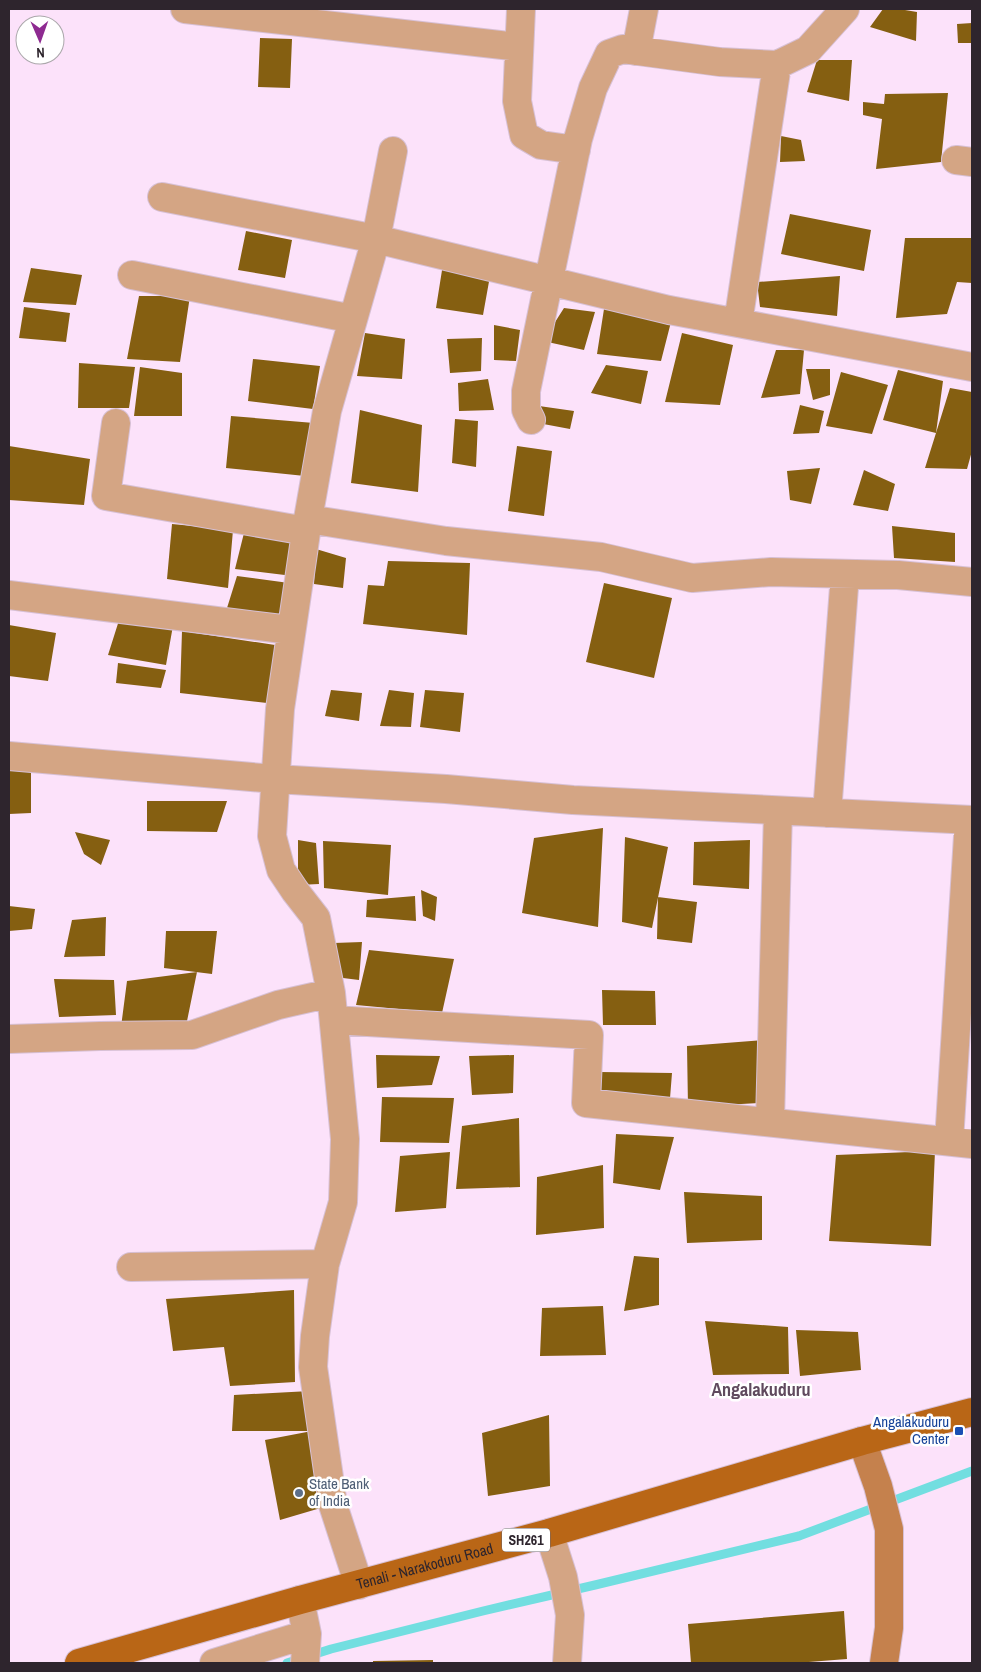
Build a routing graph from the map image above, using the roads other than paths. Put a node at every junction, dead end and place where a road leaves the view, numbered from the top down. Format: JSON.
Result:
{"nodes":[{"id":1,"x":185,"y":9,"type":"edge"},
{"id":2,"x":521,"y":9,"type":"edge"},
{"id":3,"x":644,"y":9,"type":"edge"},
{"id":4,"x":845,"y":9,"type":"edge"},
{"id":5,"x":519,"y":47,"type":"junction"},
{"id":6,"x":636,"y":50,"type":"junction"},
{"id":7,"x":777,"y":65,"type":"junction"},
{"id":8,"x":392,"y":150,"type":"dead end"},
{"id":9,"x":576,"y":150,"type":"junction"},
{"id":10,"x":162,"y":197,"type":"dead end"},
{"id":11,"x":376,"y":239,"type":"junction"},
{"id":12,"x":132,"y":275,"type":"dead end"},
{"id":13,"x":549,"y":281,"type":"junction"},
{"id":14,"x":353,"y":319,"type":"junction"},
{"id":15,"x":738,"y":324,"type":"junction"},
{"id":16,"x":972,"y":367,"type":"edge"},
{"id":17,"x":531,"y":420,"type":"dead end"},
{"id":18,"x":116,"y":423,"type":"dead end"},
{"id":19,"x":307,"y":525,"type":"junction"},
{"id":20,"x":845,"y":574,"type":"junction"},
{"id":21,"x":972,"y":582,"type":"edge"},
{"id":22,"x":9,"y":595,"type":"edge"},
{"id":23,"x":290,"y":630,"type":"junction"},
{"id":24,"x":9,"y":756,"type":"edge"},
{"id":25,"x":275,"y":779,"type":"junction"},
{"id":26,"x":778,"y":811,"type":"junction"},
{"id":27,"x":827,"y":813,"type":"junction"},
{"id":28,"x":970,"y":820,"type":"edge"},
{"id":29,"x":331,"y":992,"type":"junction"},
{"id":30,"x":334,"y":1020,"type":"junction"},
{"id":31,"x":9,"y":1039,"type":"edge"},
{"id":32,"x":770,"y":1122,"type":"junction"},
{"id":33,"x":960,"y":1142,"type":"edge"},
{"id":34,"x":325,"y":1264,"type":"junction"},
{"id":35,"x":132,"y":1267,"type":"dead end"},
{"id":36,"x":972,"y":1412,"type":"edge"},
{"id":37,"x":862,"y":1442,"type":"junction"},
{"id":38,"x":549,"y":1533,"type":"junction"},
{"id":39,"x":359,"y":1585,"type":"junction"},
{"id":40,"x":300,"y":1600,"type":"junction"},
{"id":41,"x":307,"y":1646,"type":"edge"},
{"id":42,"x":79,"y":1663,"type":"edge"},
{"id":43,"x":214,"y":1663,"type":"edge"},
{"id":44,"x":567,"y":1663,"type":"edge"},
{"id":45,"x":884,"y":1663,"type":"edge"}],
"edges":[{"from":1,"to":5,"type":"street"},
{"from":2,"to":5,"type":"street"},
{"from":3,"to":6,"type":"street"},
{"from":4,"to":7,"type":"street"},
{"from":5,"to":9,"type":"street"},
{"from":6,"to":7,"type":"street"},
{"from":6,"to":9,"type":"street"},
{"from":7,"to":15,"type":"street"},
{"from":8,"to":11,"type":"street"},
{"from":9,"to":13,"type":"street"},
{"from":10,"to":11,"type":"street"},
{"from":11,"to":13,"type":"street"},
{"from":11,"to":14,"type":"street"},
{"from":12,"to":14,"type":"street"},
{"from":13,"to":15,"type":"street"},
{"from":13,"to":17,"type":"street"},
{"from":14,"to":19,"type":"street"},
{"from":15,"to":16,"type":"street"},
{"from":18,"to":19,"type":"street"},
{"from":19,"to":20,"type":"street"},
{"from":19,"to":23,"type":"street"},
{"from":20,"to":21,"type":"street"},
{"from":20,"to":27,"type":"street"},
{"from":22,"to":23,"type":"street"},
{"from":23,"to":25,"type":"street"},
{"from":24,"to":25,"type":"street"},
{"from":25,"to":26,"type":"street"},
{"from":25,"to":29,"type":"street"},
{"from":26,"to":27,"type":"street"},
{"from":26,"to":32,"type":"street"},
{"from":27,"to":28,"type":"street"},
{"from":28,"to":33,"type":"street"},
{"from":29,"to":30,"type":"street"},
{"from":29,"to":31,"type":"street"},
{"from":30,"to":32,"type":"street"},
{"from":30,"to":34,"type":"street"},
{"from":32,"to":33,"type":"street"},
{"from":34,"to":35,"type":"street"},
{"from":34,"to":39,"type":"street"},
{"from":36,"to":37,"type":"main road","name":"Tenali - Narakoduru Road","number":"SH261"},
{"from":37,"to":38,"type":"main road","name":"Tenali - Narakoduru Road","number":"SH261"},
{"from":37,"to":45,"type":"main road"},
{"from":38,"to":39,"type":"main road","name":"Tenali - Narakoduru Road","number":"SH261"},
{"from":38,"to":44,"type":"street"},
{"from":39,"to":40,"type":"main road","name":"Tenali - Narakoduru Road","number":"SH261"},
{"from":40,"to":41,"type":"street"},
{"from":40,"to":42,"type":"main road","name":"Tenali - Narakoduru Road","number":"SH261"},
{"from":41,"to":43,"type":"street"}]}
